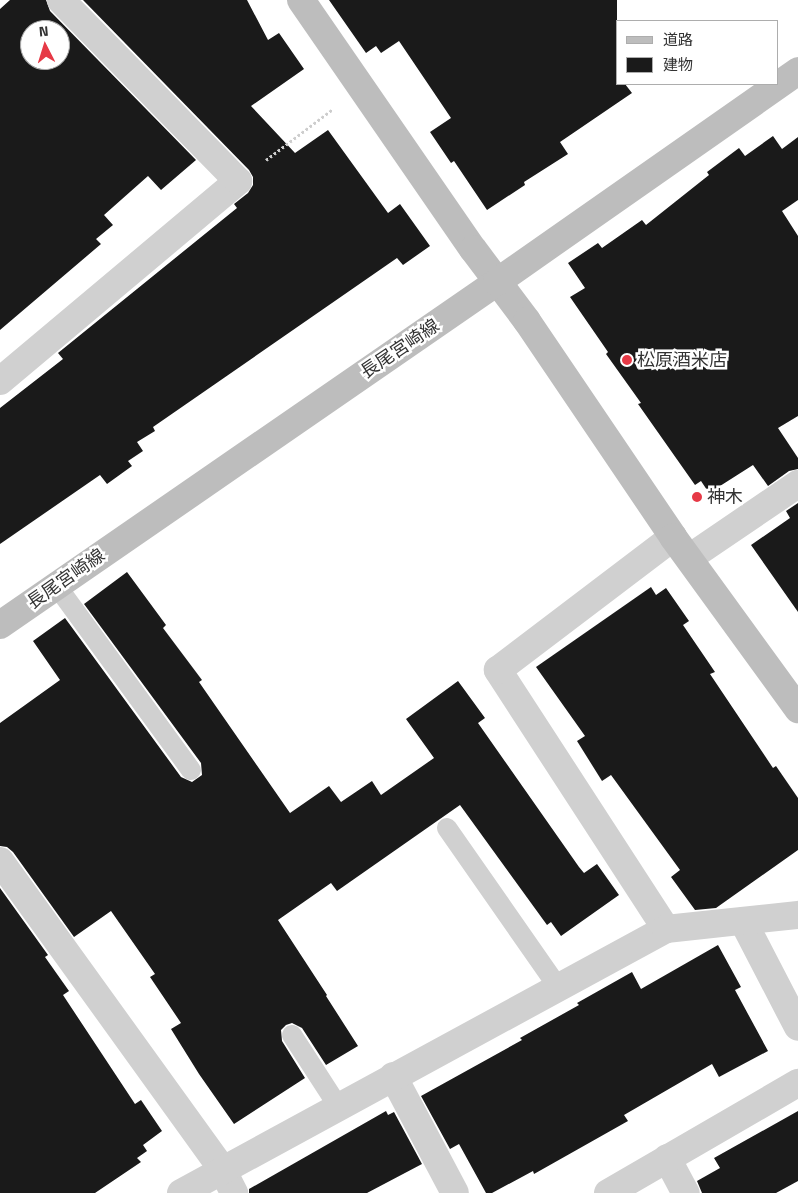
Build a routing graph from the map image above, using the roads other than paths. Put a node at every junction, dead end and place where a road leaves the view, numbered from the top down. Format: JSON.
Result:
{"nodes":[{"id":1,"x":61,"y":0,"type":"edge"},
{"id":2,"x":301,"y":0,"type":"edge"},
{"id":3,"x":798,"y":70,"type":"edge"},
{"id":4,"x":778,"y":84,"type":"edge"},
{"id":5,"x":777,"y":85,"type":"edge"},
{"id":6,"x":498,"y":282,"type":"junction"},
{"id":7,"x":0,"y":380,"type":"edge"},
{"id":8,"x":798,"y":484,"type":"edge"},
{"id":9,"x":673,"y":537,"type":"junction"},
{"id":10,"x":689,"y":558,"type":"junction"},
{"id":11,"x":56,"y":585,"type":"junction"},
{"id":12,"x":0,"y":625,"type":"edge"},
{"id":13,"x":798,"y":709,"type":"edge"},
{"id":14,"x":191,"y":770,"type":"dead end"},
{"id":15,"x":448,"y":828,"type":"dead end"},
{"id":16,"x":0,"y":861,"type":"edge"},
{"id":17,"x":798,"y":915,"type":"edge"},
{"id":18,"x":743,"y":921,"type":"junction"},
{"id":19,"x":666,"y":929,"type":"junction"},
{"id":20,"x":558,"y":987,"type":"junction"},
{"id":21,"x":798,"y":1027,"type":"edge"},
{"id":22,"x":292,"y":1035,"type":"dead end"},
{"id":23,"x":393,"y":1076,"type":"junction"},
{"id":24,"x":798,"y":1083,"type":"edge"},
{"id":25,"x":338,"y":1106,"type":"junction"},
{"id":26,"x":667,"y":1158,"type":"junction"},
{"id":27,"x":228,"y":1181,"type":"edge"},
{"id":28,"x":181,"y":1193,"type":"edge"},
{"id":29,"x":455,"y":1193,"type":"edge"},
{"id":30,"x":608,"y":1193,"type":"edge"},
{"id":31,"x":686,"y":1193,"type":"edge"}],
"edges":[{"from":1,"to":7,"type":"street"},
{"from":2,"to":6,"type":"street"},
{"from":3,"to":4,"type":"street","name":"長尾宮崎線"},
{"from":5,"to":6,"type":"street","name":"長尾宮崎線"},
{"from":6,"to":9,"type":"street"},
{"from":6,"to":11,"type":"street","name":"長尾宮崎線"},
{"from":8,"to":10,"type":"street"},
{"from":9,"to":10,"type":"street"},
{"from":9,"to":19,"type":"street"},
{"from":10,"to":13,"type":"street"},
{"from":11,"to":12,"type":"street","name":"長尾宮崎線"},
{"from":11,"to":14,"type":"lane"},
{"from":15,"to":20,"type":"lane"},
{"from":16,"to":27,"type":"street"},
{"from":17,"to":18,"type":"street"},
{"from":18,"to":19,"type":"street"},
{"from":18,"to":21,"type":"street"},
{"from":19,"to":20,"type":"street"},
{"from":20,"to":23,"type":"street"},
{"from":22,"to":25,"type":"lane"},
{"from":23,"to":25,"type":"street"},
{"from":23,"to":29,"type":"street"},
{"from":24,"to":26,"type":"street"},
{"from":25,"to":27,"type":"street"},
{"from":26,"to":30,"type":"street"},
{"from":26,"to":31,"type":"street"},
{"from":27,"to":28,"type":"street"}]}
